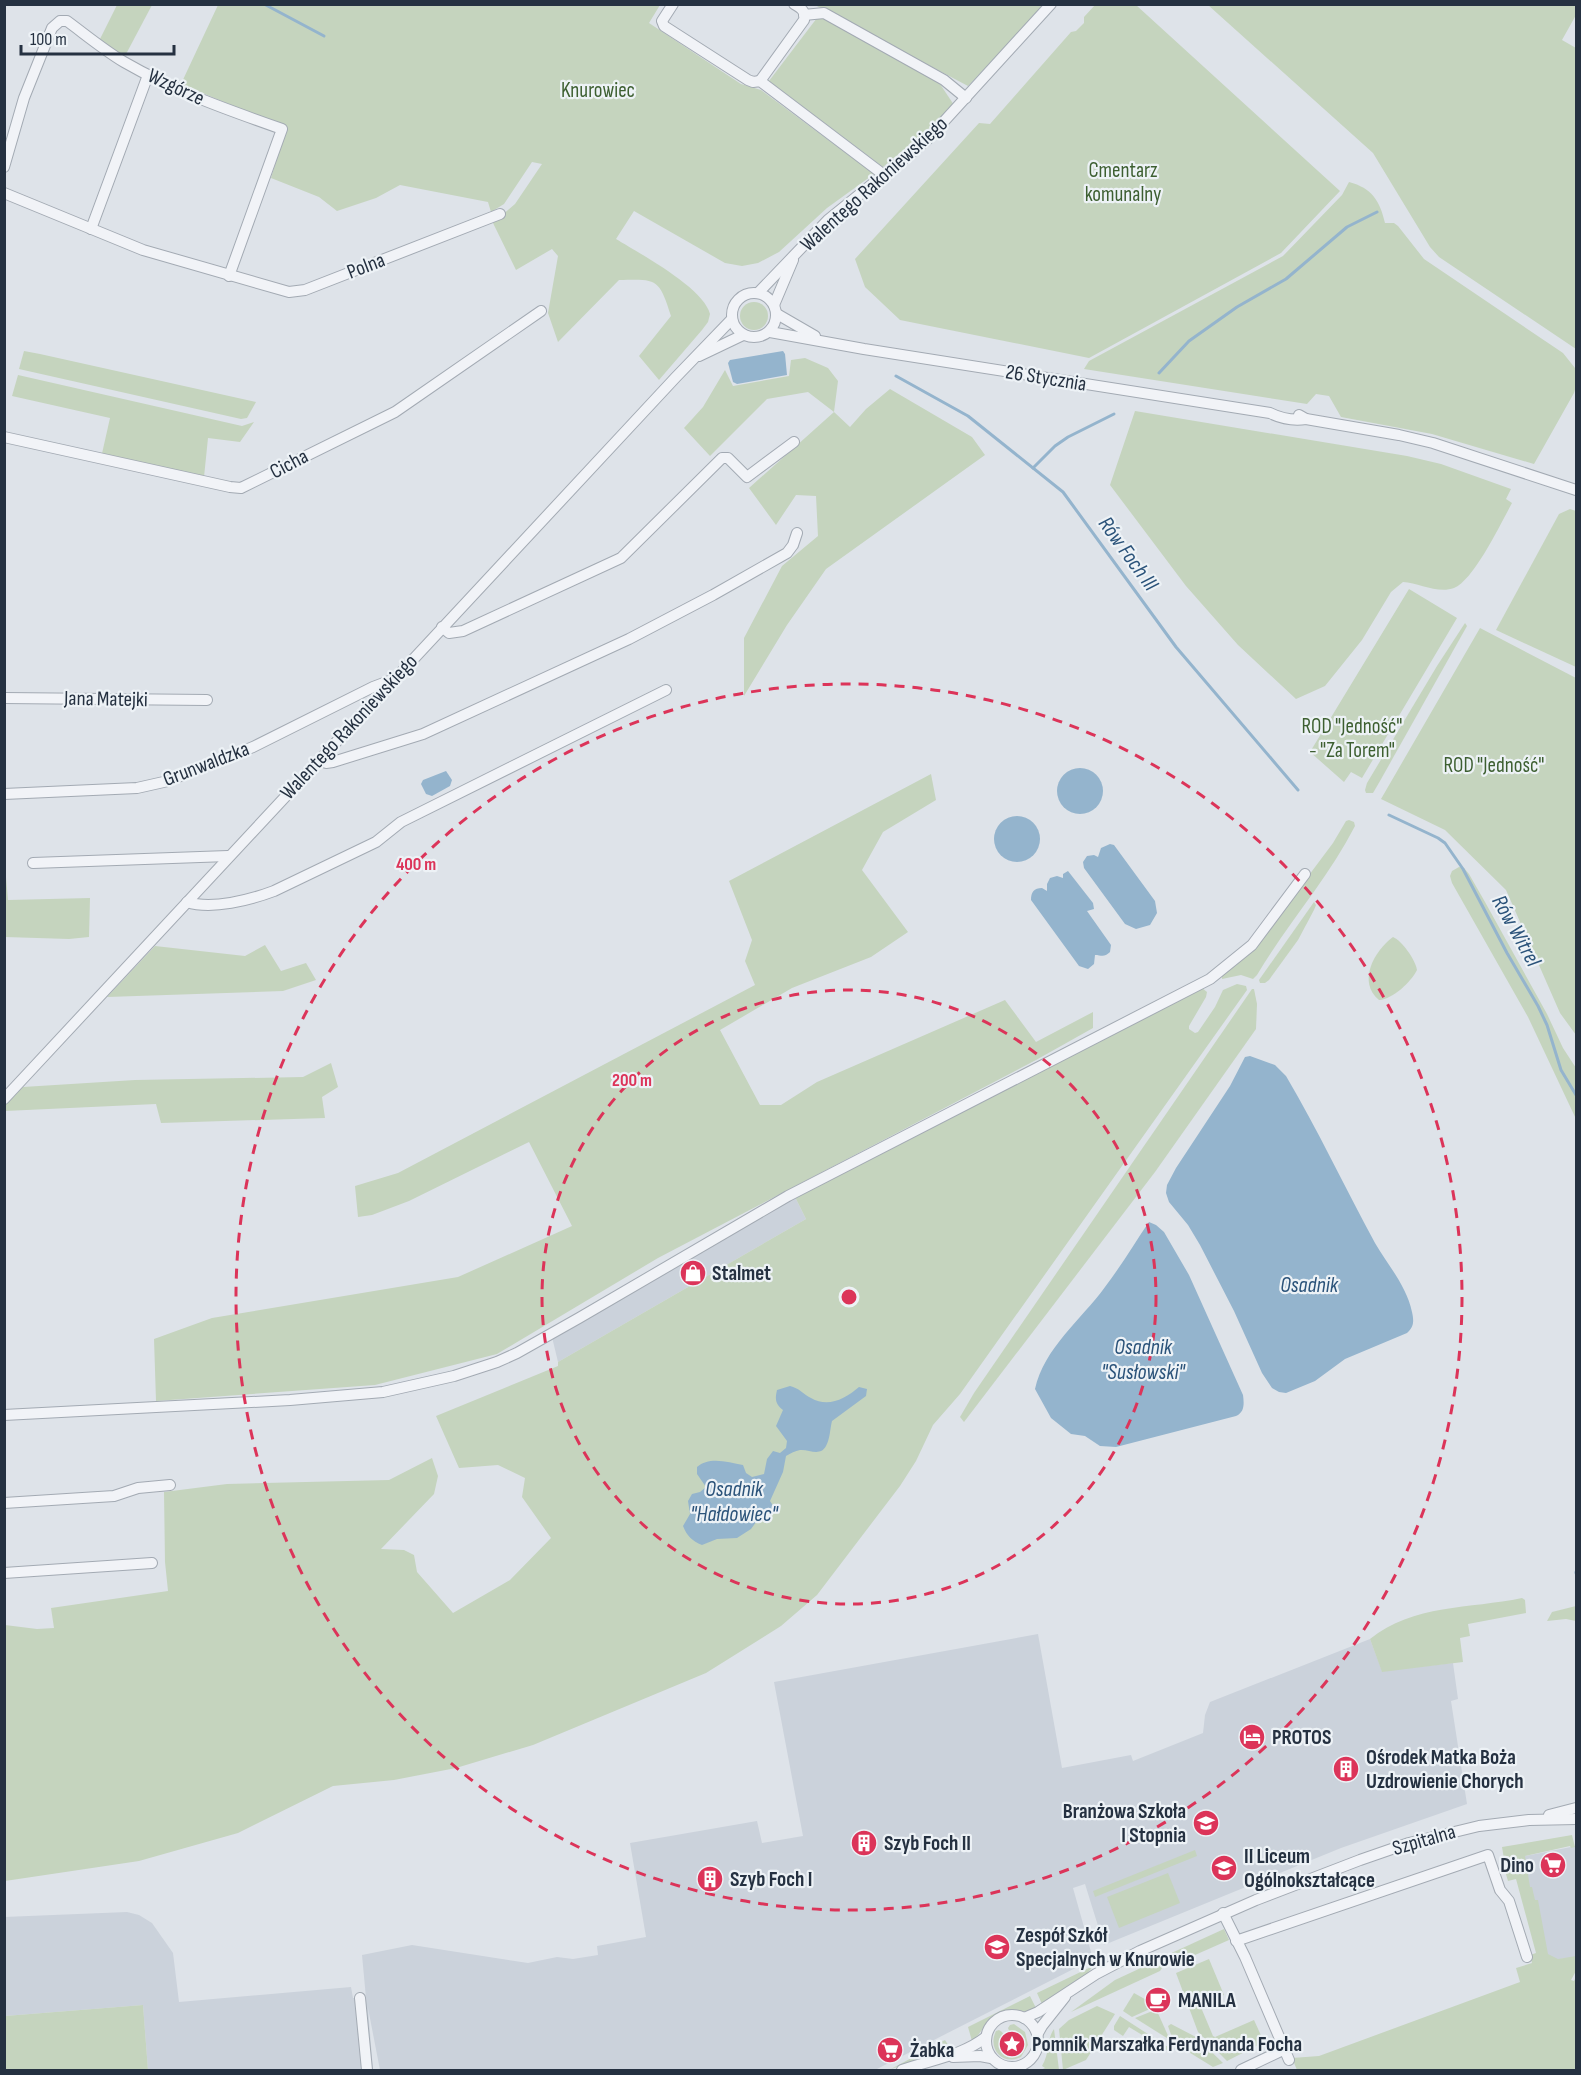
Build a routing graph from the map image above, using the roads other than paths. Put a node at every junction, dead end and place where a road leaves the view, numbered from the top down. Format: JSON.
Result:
{"nodes":[{"id":1,"x":673,"y":4,"type":"edge"},
{"id":2,"x":794,"y":4,"type":"edge"},
{"id":3,"x":1051,"y":4,"type":"edge"},
{"id":4,"x":804,"y":15,"type":"junction"},
{"id":5,"x":148,"y":75,"type":"junction"},
{"id":6,"x":760,"y":81,"type":"junction"},
{"id":7,"x":966,"y":98,"type":"junction"},
{"id":8,"x":4,"y":167,"type":"edge"},
{"id":9,"x":884,"y":175,"type":"junction"},
{"id":10,"x":4,"y":193,"type":"edge"},
{"id":11,"x":500,"y":214,"type":"dead end"},
{"id":12,"x":91,"y":229,"type":"junction"},
{"id":13,"x":794,"y":256,"type":"junction"},
{"id":14,"x":230,"y":276,"type":"junction"},
{"id":15,"x":758,"y":293,"type":"junction"},
{"id":16,"x":775,"y":310,"type":"junction"},
{"id":17,"x":541,"y":311,"type":"dead end"},
{"id":18,"x":732,"y":319,"type":"junction"},
{"id":19,"x":770,"y":332,"type":"junction"},
{"id":20,"x":743,"y":335,"type":"junction"},
{"id":21,"x":823,"y":340,"type":"junction"},
{"id":22,"x":696,"y":358,"type":"junction"},
{"id":23,"x":4,"y":437,"type":"edge"},
{"id":24,"x":794,"y":442,"type":"dead end"},
{"id":25,"x":1576,"y":490,"type":"edge"},
{"id":26,"x":797,"y":533,"type":"dead end"},
{"id":27,"x":442,"y":627,"type":"junction"},
{"id":28,"x":393,"y":679,"type":"junction"},
{"id":29,"x":666,"y":690,"type":"dead end"},
{"id":30,"x":4,"y":698,"type":"edge"},
{"id":31,"x":207,"y":700,"type":"dead end"},
{"id":32,"x":319,"y":760,"type":"junction"},
{"id":33,"x":4,"y":794,"type":"edge"},
{"id":34,"x":228,"y":856,"type":"junction"},
{"id":35,"x":33,"y":863,"type":"dead end"},
{"id":36,"x":1305,"y":874,"type":"dead end"},
{"id":37,"x":187,"y":902,"type":"junction"},
{"id":38,"x":4,"y":1099,"type":"edge"},
{"id":39,"x":4,"y":1414,"type":"edge"},
{"id":40,"x":170,"y":1485,"type":"dead end"},
{"id":41,"x":4,"y":1503,"type":"edge"},
{"id":42,"x":152,"y":1563,"type":"dead end"},
{"id":43,"x":4,"y":1573,"type":"edge"},
{"id":44,"x":1576,"y":1808,"type":"edge"},
{"id":45,"x":1576,"y":1819,"type":"edge"},
{"id":46,"x":1528,"y":1820,"type":"junction"},
{"id":47,"x":1223,"y":1913,"type":"junction"},
{"id":48,"x":1236,"y":1941,"type":"junction"},
{"id":49,"x":1527,"y":1957,"type":"dead end"},
{"id":50,"x":1067,"y":1994,"type":"junction"},
{"id":51,"x":360,"y":1998,"type":"dead end"},
{"id":52,"x":1024,"y":2018,"type":"junction"},
{"id":53,"x":1037,"y":2035,"type":"junction"},
{"id":54,"x":986,"y":2037,"type":"junction"},
{"id":55,"x":1285,"y":2049,"type":"junction"},
{"id":56,"x":947,"y":2057,"type":"junction"},
{"id":57,"x":992,"y":2058,"type":"junction"},
{"id":58,"x":1032,"y":2058,"type":"junction"},
{"id":59,"x":1289,"y":2060,"type":"dead end"},
{"id":60,"x":1008,"y":2069,"type":"edge"},
{"id":61,"x":367,"y":2070,"type":"edge"},
{"id":62,"x":902,"y":2070,"type":"edge"},
{"id":63,"x":1028,"y":2070,"type":"edge"},
{"id":64,"x":1241,"y":2070,"type":"edge"}],
"edges":[{"from":1,"to":6,"type":"street"},
{"from":2,"to":4,"type":"street"},
{"from":3,"to":7,"type":"street","name":"Walentego Rakoniewskiego"},
{"from":4,"to":6,"type":"street"},
{"from":4,"to":7,"type":"street"},
{"from":5,"to":8,"type":"street","name":"Wzgórze"},
{"from":5,"to":12,"type":"street"},
{"from":5,"to":14,"type":"street","name":"Wzgórze"},
{"from":6,"to":9,"type":"street"},
{"from":7,"to":9,"type":"street","name":"Walentego Rakoniewskiego"},
{"from":9,"to":13,"type":"street","name":"Walentego Rakoniewskiego"},
{"from":10,"to":12,"type":"street","name":"Polna"},
{"from":11,"to":14,"type":"street","name":"Polna"},
{"from":12,"to":14,"type":"street","name":"Polna"},
{"from":13,"to":15,"type":"street","name":"Walentego Rakoniewskiego"},
{"from":13,"to":16,"type":"street","name":"Walentego Rakoniewskiego"},
{"from":15,"to":16,"type":"street"},
{"from":15,"to":18,"type":"street"},
{"from":16,"to":19,"type":"street"},
{"from":16,"to":21,"type":"street","name":"26 Stycznia"},
{"from":17,"to":23,"type":"street","name":"Cicha"},
{"from":18,"to":20,"type":"street"},
{"from":18,"to":22,"type":"street","name":"Walentego Rakoniewskiego"},
{"from":19,"to":20,"type":"street"},
{"from":19,"to":21,"type":"street","name":"26 Stycznia"},
{"from":20,"to":22,"type":"street","name":"Walentego Rakoniewskiego"},
{"from":21,"to":25,"type":"street","name":"26 Stycznia"},
{"from":22,"to":27,"type":"street","name":"Walentego Rakoniewskiego"},
{"from":24,"to":27,"type":"street"},
{"from":26,"to":32,"type":"street"},
{"from":27,"to":28,"type":"street","name":"Walentego Rakoniewskiego"},
{"from":28,"to":32,"type":"street","name":"Walentego Rakoniewskiego"},
{"from":28,"to":33,"type":"street","name":"Grunwaldzka"},
{"from":29,"to":37,"type":"street"},
{"from":30,"to":31,"type":"street","name":"Jana Matejki"},
{"from":32,"to":34,"type":"street","name":"Walentego Rakoniewskiego"},
{"from":34,"to":35,"type":"street"},
{"from":34,"to":37,"type":"street","name":"Walentego Rakoniewskiego"},
{"from":36,"to":39,"type":"street"},
{"from":37,"to":38,"type":"street","name":"Walentego Rakoniewskiego"},
{"from":40,"to":41,"type":"street"},
{"from":42,"to":43,"type":"street"},
{"from":44,"to":46,"type":"street","name":"Szpitalna"},
{"from":45,"to":46,"type":"street","name":"Szpitalna"},
{"from":46,"to":47,"type":"street","name":"Szpitalna"},
{"from":47,"to":48,"type":"street"},
{"from":47,"to":50,"type":"street","name":"Szpitalna"},
{"from":48,"to":49,"type":"street"},
{"from":48,"to":55,"type":"street"},
{"from":50,"to":52,"type":"street","name":"Szpitalna"},
{"from":50,"to":53,"type":"street","name":"Szpitalna"},
{"from":51,"to":61,"type":"street"},
{"from":52,"to":53,"type":"street"},
{"from":52,"to":54,"type":"street"},
{"from":53,"to":58,"type":"street"},
{"from":54,"to":56,"type":"street"},
{"from":54,"to":57,"type":"street"},
{"from":55,"to":59,"type":"street"},
{"from":55,"to":64,"type":"street"},
{"from":56,"to":57,"type":"street"},
{"from":56,"to":62,"type":"street"},
{"from":57,"to":60,"type":"street"},
{"from":58,"to":60,"type":"street"},
{"from":58,"to":63,"type":"street"}]}
